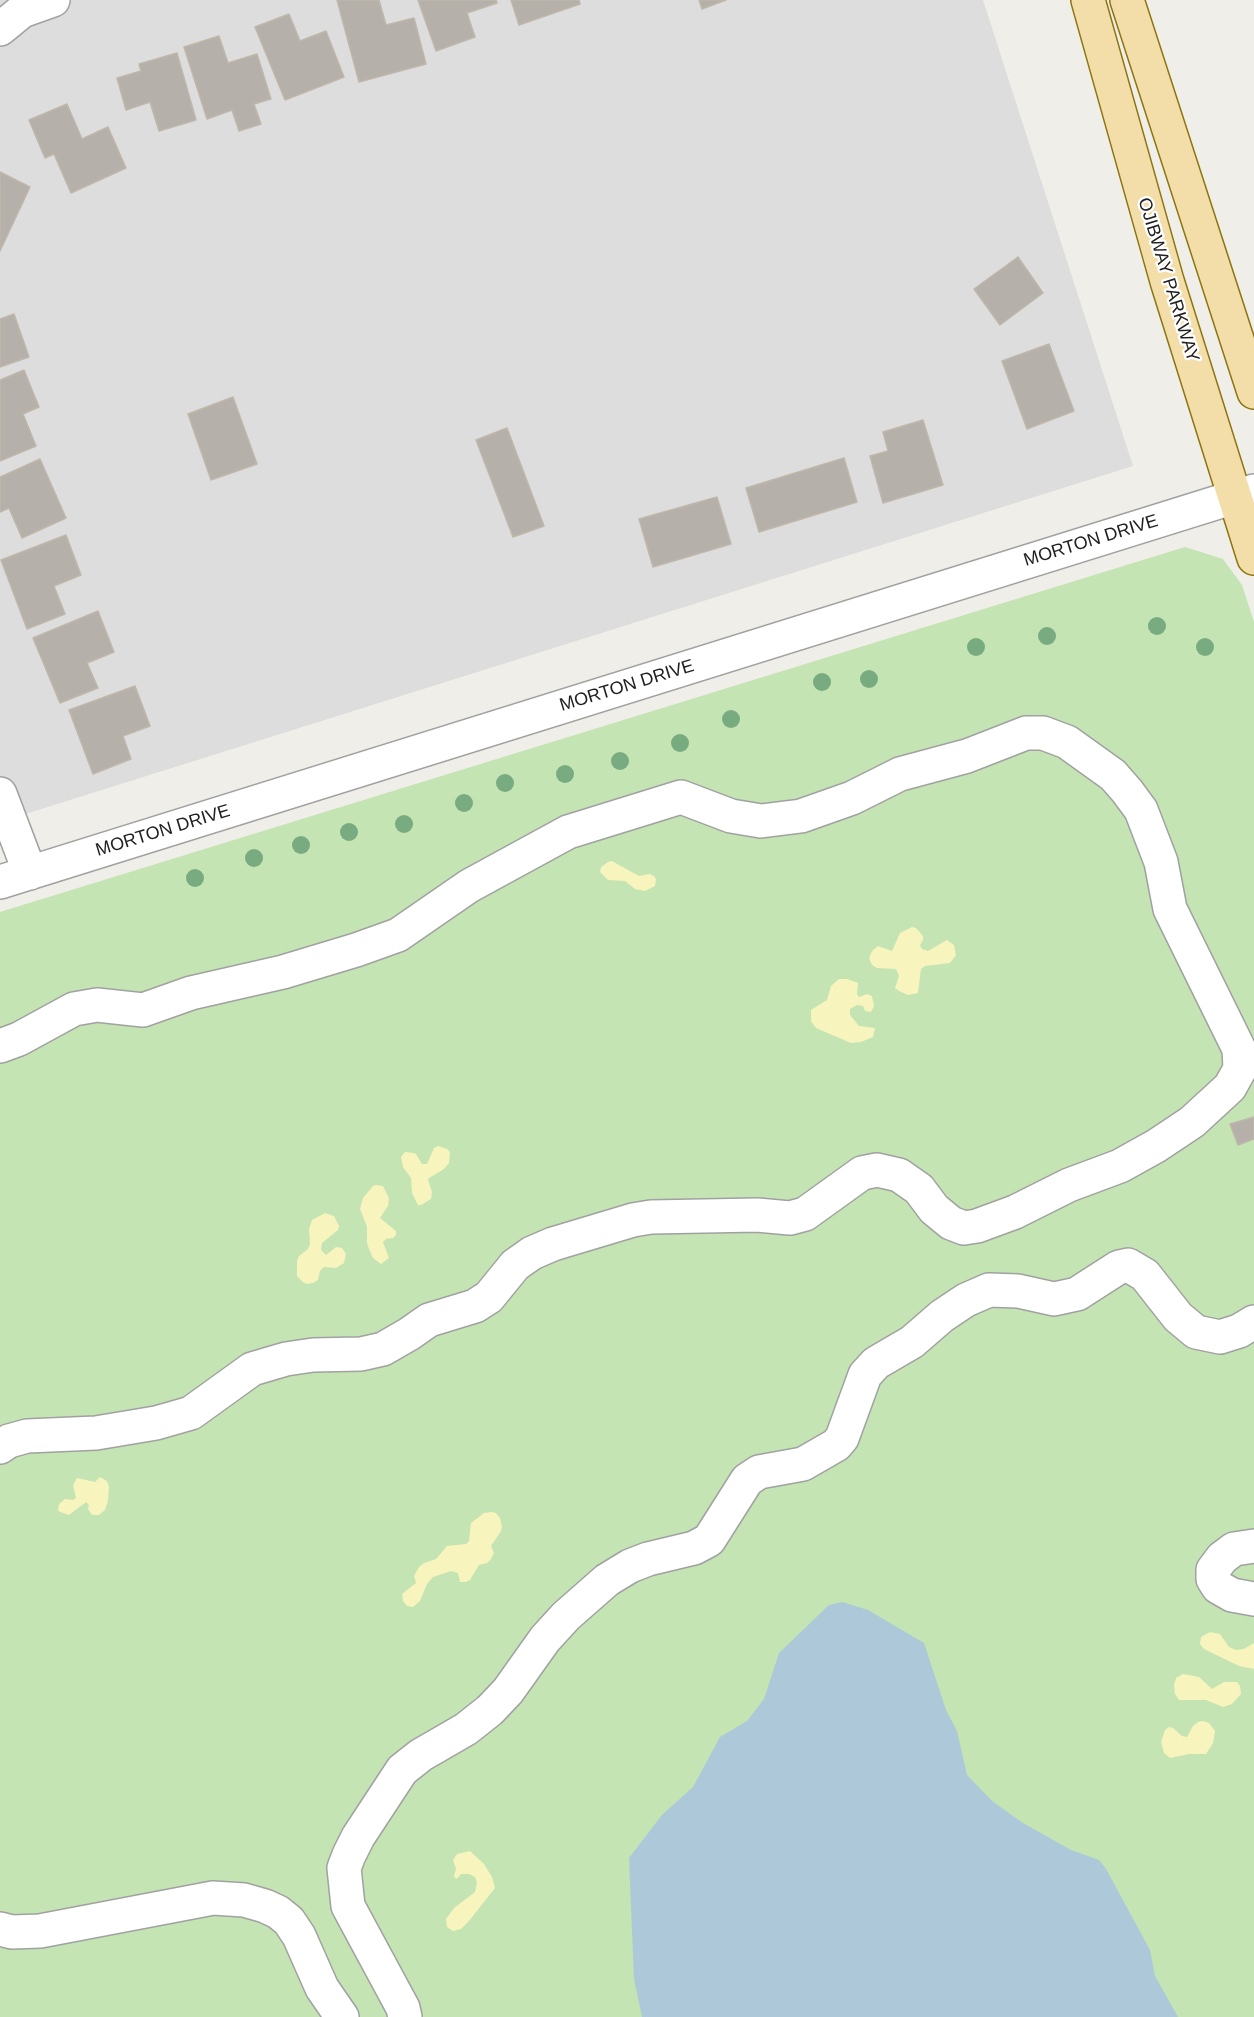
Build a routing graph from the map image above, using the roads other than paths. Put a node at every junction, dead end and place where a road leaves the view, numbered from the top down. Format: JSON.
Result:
{"nodes":[{"id":1,"x":53,"y":0,"type":"edge"},
{"id":2,"x":1088,"y":0,"type":"edge"},
{"id":3,"x":1127,"y":0,"type":"edge"},
{"id":4,"x":0,"y":29,"type":"edge"},
{"id":5,"x":1254,"y":392,"type":"edge"},
{"id":6,"x":1244,"y":493,"type":"edge"},
{"id":7,"x":1254,"y":558,"type":"edge"},
{"id":8,"x":0,"y":794,"type":"edge"},
{"id":9,"x":15,"y":878,"type":"edge"},
{"id":10,"x":0,"y":1046,"type":"edge"},
{"id":11,"x":1254,"y":1322,"type":"edge"},
{"id":12,"x":0,"y":1447,"type":"edge"},
{"id":13,"x":1254,"y":1546,"type":"edge"},
{"id":14,"x":1254,"y":1599,"type":"edge"},
{"id":15,"x":0,"y":1929,"type":"edge"},
{"id":16,"x":342,"y":2017,"type":"edge"},
{"id":17,"x":405,"y":2017,"type":"edge"}],
"edges":[{"from":1,"to":4,"type":"street"},
{"from":2,"to":6,"type":"main road","name":"OJIBWAY PARKWAY"},
{"from":3,"to":5,"type":"main road"},
{"from":6,"to":7,"type":"main road","name":"OJIBWAY PARKWAY"},
{"from":6,"to":9,"type":"street","name":"MORTON DRIVE"},
{"from":8,"to":9,"type":"street"},
{"from":10,"to":12,"type":"street"},
{"from":11,"to":17,"type":"street"},
{"from":13,"to":14,"type":"street"},
{"from":15,"to":16,"type":"street"}]}
